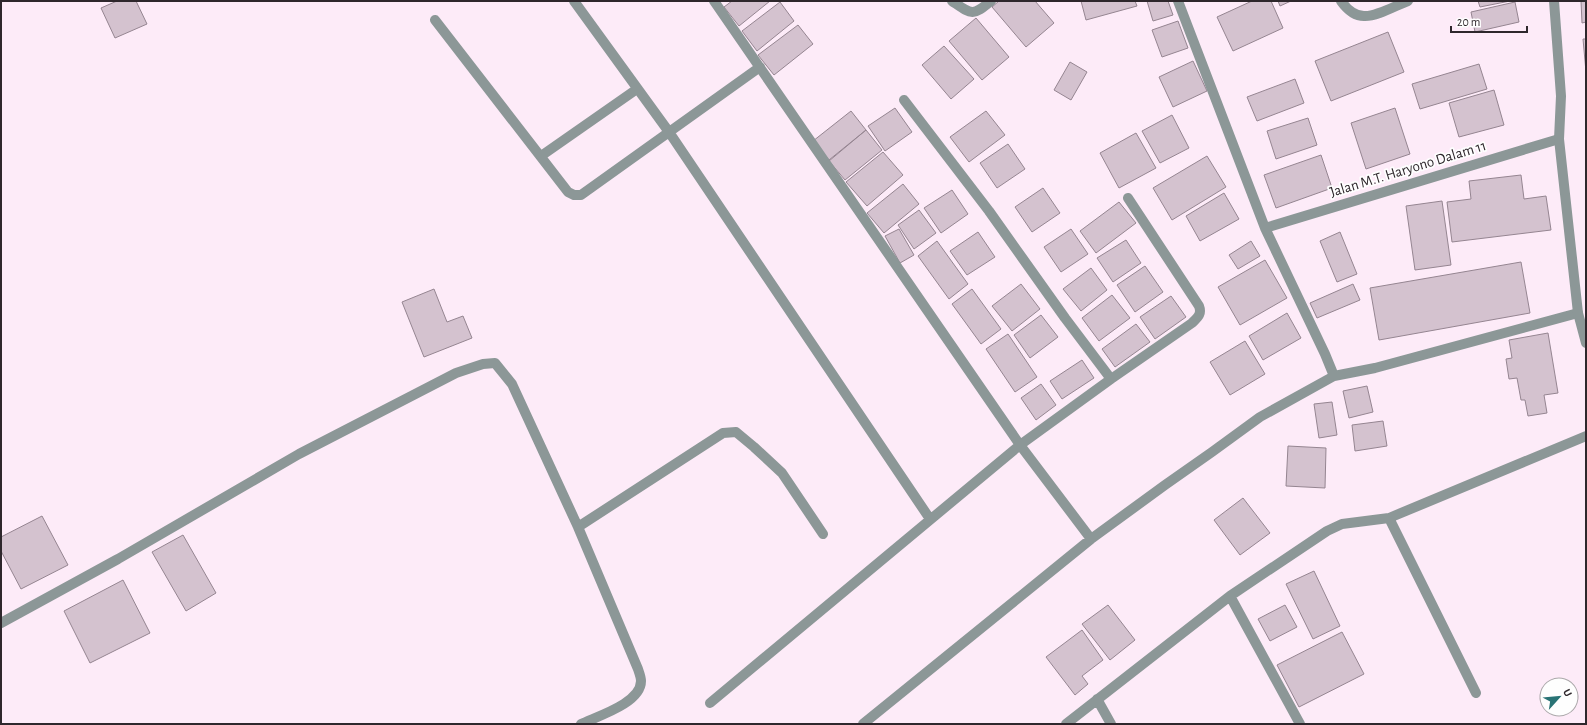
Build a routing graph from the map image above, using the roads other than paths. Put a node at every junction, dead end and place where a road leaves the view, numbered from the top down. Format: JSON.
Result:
{"nodes":[{"id":1,"x":574,"y":1,"type":"edge"},
{"id":2,"x":714,"y":1,"type":"edge"},
{"id":3,"x":952,"y":1,"type":"edge"},
{"id":4,"x":991,"y":1,"type":"edge"},
{"id":5,"x":1178,"y":1,"type":"edge"},
{"id":6,"x":1341,"y":1,"type":"edge"},
{"id":7,"x":1408,"y":1,"type":"edge"},
{"id":8,"x":1554,"y":1,"type":"edge"},
{"id":9,"x":435,"y":20,"type":"dead end"},
{"id":10,"x":760,"y":67,"type":"junction"},
{"id":11,"x":638,"y":89,"type":"junction"},
{"id":12,"x":904,"y":100,"type":"dead end"},
{"id":13,"x":669,"y":132,"type":"junction"},
{"id":14,"x":1559,"y":139,"type":"junction"},
{"id":15,"x":540,"y":156,"type":"junction"},
{"id":16,"x":1128,"y":198,"type":"dead end"},
{"id":17,"x":1265,"y":228,"type":"junction"},
{"id":18,"x":1578,"y":313,"type":"junction"},
{"id":19,"x":1586,"y":343,"type":"edge"},
{"id":20,"x":1334,"y":376,"type":"junction"},
{"id":21,"x":1111,"y":379,"type":"junction"},
{"id":22,"x":1586,"y":436,"type":"edge"},
{"id":23,"x":1020,"y":445,"type":"junction"},
{"id":24,"x":1389,"y":518,"type":"junction"},
{"id":25,"x":930,"y":519,"type":"junction"},
{"id":26,"x":578,"y":527,"type":"junction"},
{"id":27,"x":823,"y":534,"type":"dead end"},
{"id":28,"x":1091,"y":539,"type":"junction"},
{"id":29,"x":1230,"y":596,"type":"junction"},
{"id":30,"x":1,"y":623,"type":"edge"},
{"id":31,"x":1476,"y":693,"type":"dead end"},
{"id":32,"x":1098,"y":699,"type":"junction"},
{"id":33,"x":710,"y":703,"type":"dead end"},
{"id":34,"x":582,"y":724,"type":"edge"},
{"id":35,"x":863,"y":724,"type":"edge"},
{"id":36,"x":1066,"y":724,"type":"edge"},
{"id":37,"x":1111,"y":724,"type":"edge"},
{"id":38,"x":1300,"y":724,"type":"edge"}],
"edges":[{"from":1,"to":11,"type":"street"},
{"from":2,"to":10,"type":"street"},
{"from":3,"to":4,"type":"street"},
{"from":5,"to":17,"type":"street"},
{"from":6,"to":7,"type":"street"},
{"from":8,"to":14,"type":"street"},
{"from":9,"to":15,"type":"street"},
{"from":10,"to":13,"type":"street"},
{"from":10,"to":23,"type":"street"},
{"from":11,"to":13,"type":"street"},
{"from":11,"to":15,"type":"street"},
{"from":12,"to":21,"type":"street"},
{"from":13,"to":15,"type":"street"},
{"from":13,"to":25,"type":"street"},
{"from":14,"to":17,"type":"street","name":"Jalan M.T. Haryono Dalam 11"},
{"from":14,"to":18,"type":"street"},
{"from":16,"to":21,"type":"street"},
{"from":17,"to":20,"type":"street"},
{"from":18,"to":19,"type":"street"},
{"from":18,"to":20,"type":"street"},
{"from":20,"to":28,"type":"street"},
{"from":21,"to":23,"type":"street"},
{"from":22,"to":24,"type":"street"},
{"from":23,"to":25,"type":"street"},
{"from":23,"to":28,"type":"street"},
{"from":24,"to":29,"type":"street"},
{"from":24,"to":31,"type":"street"},
{"from":25,"to":33,"type":"street"},
{"from":26,"to":27,"type":"street"},
{"from":26,"to":30,"type":"street"},
{"from":26,"to":34,"type":"street"},
{"from":28,"to":35,"type":"street"},
{"from":29,"to":32,"type":"street"},
{"from":29,"to":38,"type":"street"},
{"from":32,"to":36,"type":"street"},
{"from":32,"to":37,"type":"street"}]}
